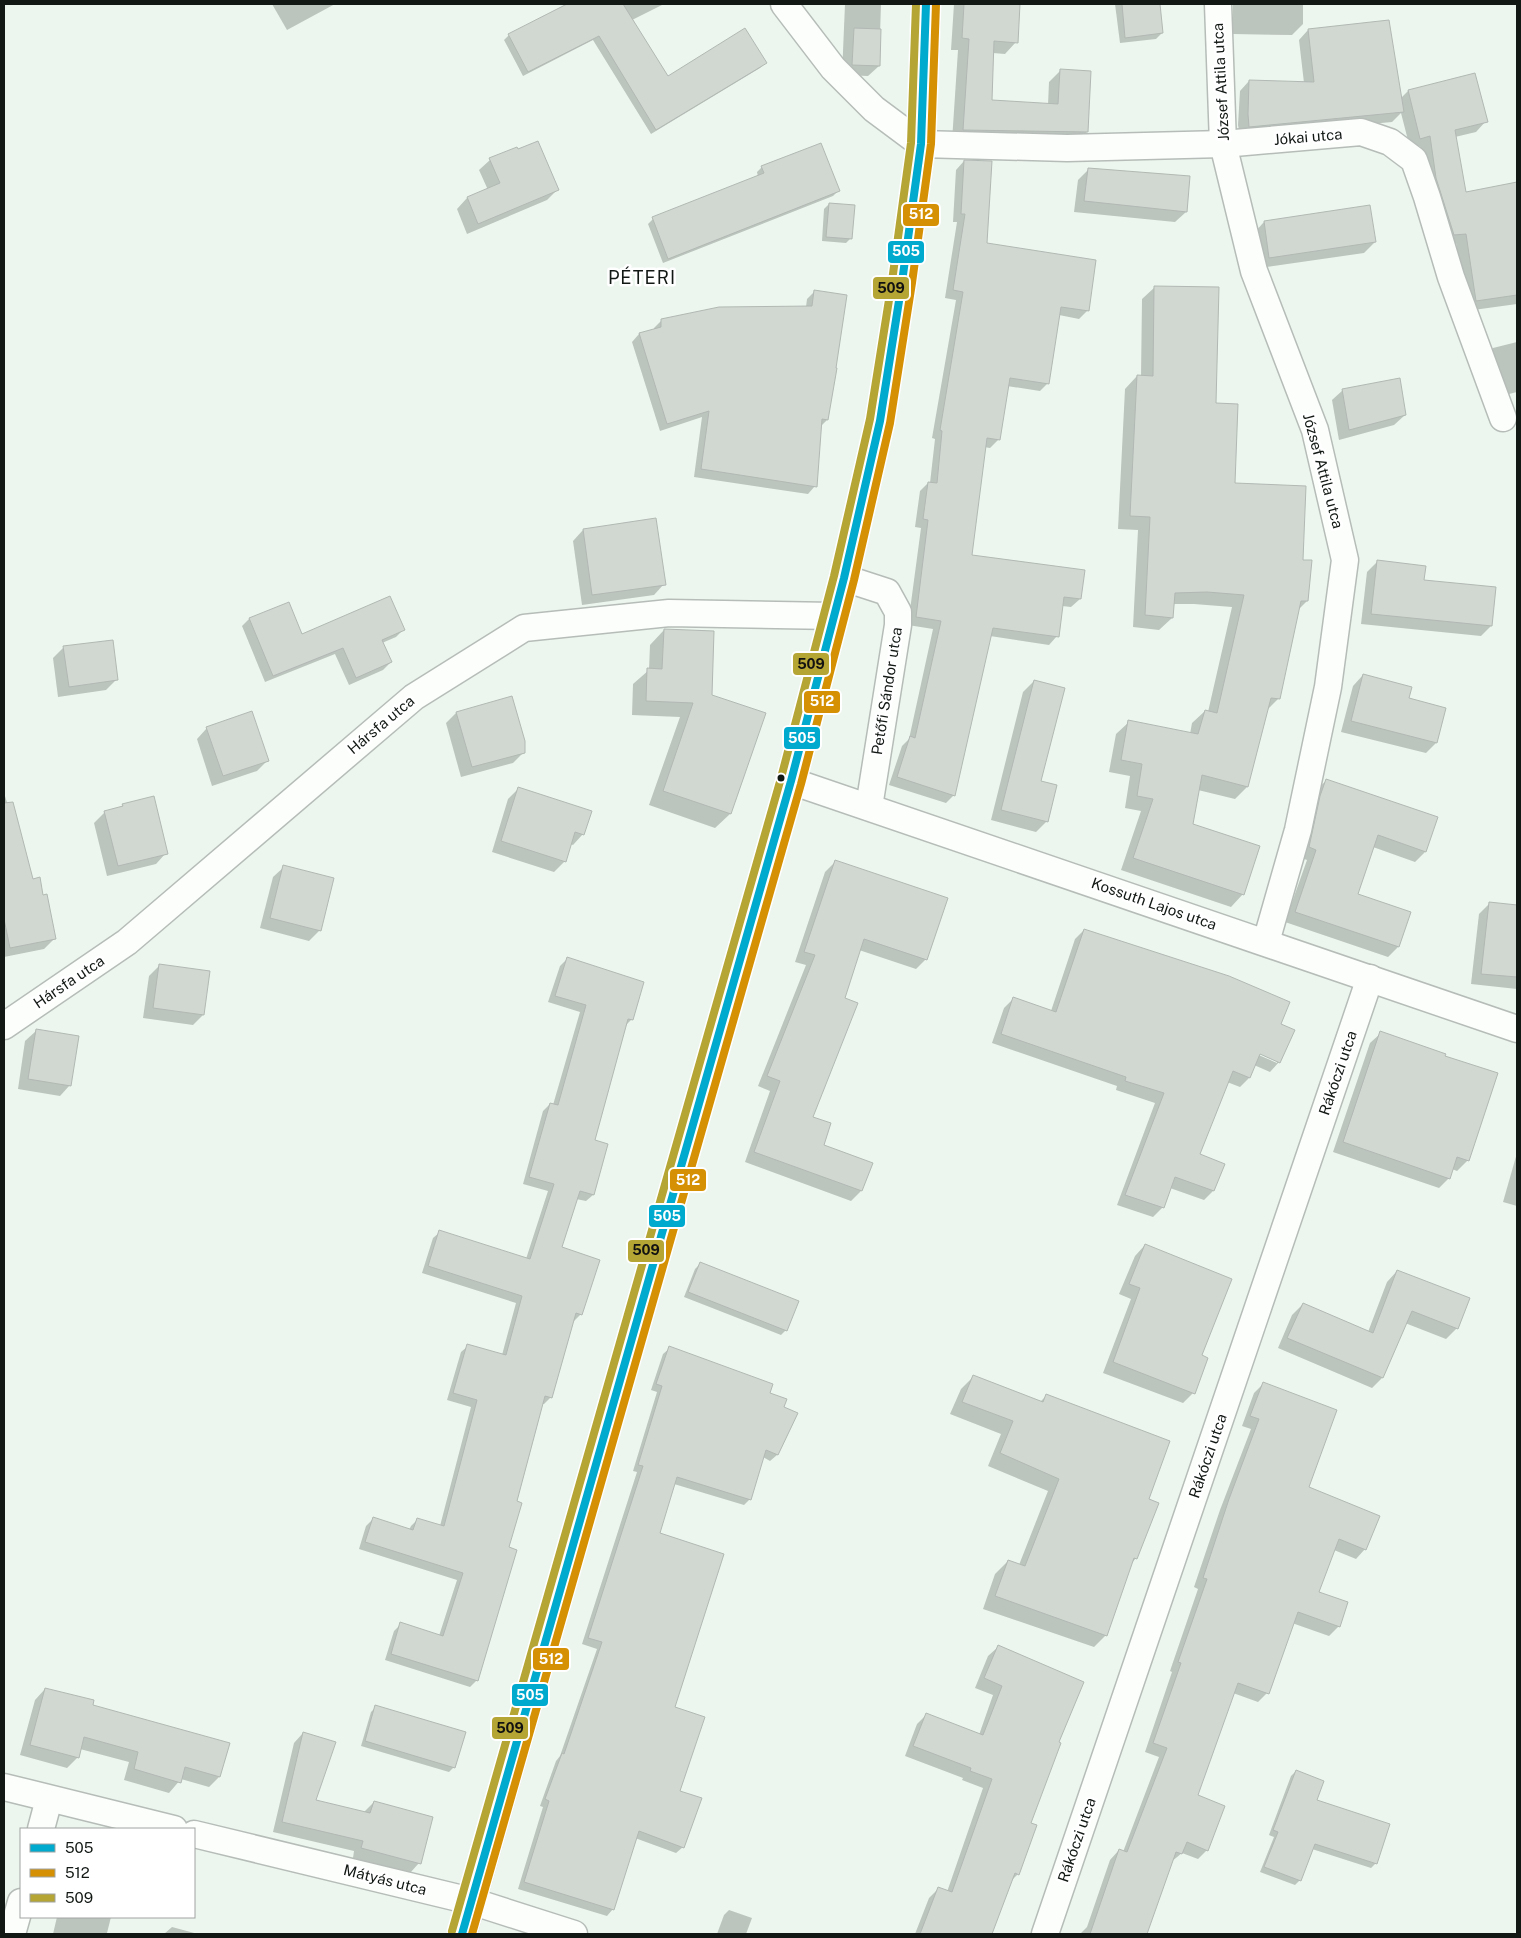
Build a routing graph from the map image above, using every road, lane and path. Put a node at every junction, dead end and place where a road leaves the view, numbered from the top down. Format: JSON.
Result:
{"nodes":[{"id":1,"x":784,"y":4,"type":"edge"},
{"id":2,"x":926,"y":4,"type":"edge"},
{"id":3,"x":1218,"y":4,"type":"edge"},
{"id":4,"x":921,"y":144,"type":"junction"},
{"id":5,"x":1223,"y":144,"type":"junction"},
{"id":6,"x":1503,"y":418,"type":"dead end"},
{"id":7,"x":844,"y":578,"type":"junction"},
{"id":8,"x":834,"y":616,"type":"junction"},
{"id":9,"x":791,"y":781,"type":"junction"},
{"id":10,"x":869,"y":807,"type":"junction"},
{"id":11,"x":1266,"y":942,"type":"junction"},
{"id":12,"x":1370,"y":978,"type":"junction"},
{"id":13,"x":4,"y":1026,"type":"edge"},
{"id":14,"x":1517,"y":1029,"type":"edge"},
{"id":15,"x":4,"y":1787,"type":"edge"},
{"id":16,"x":49,"y":1799,"type":"junction"},
{"id":17,"x":41,"y":1828,"type":"edge"},
{"id":18,"x":170,"y":1828,"type":"edge"},
{"id":19,"x":195,"y":1834,"type":"edge"},
{"id":20,"x":471,"y":1901,"type":"junction"},
{"id":21,"x":20,"y":1906,"type":"edge"},
{"id":22,"x":12,"y":1934,"type":"edge"},
{"id":23,"x":462,"y":1934,"type":"edge"},
{"id":24,"x":574,"y":1934,"type":"edge"},
{"id":25,"x":1045,"y":1934,"type":"edge"}],
"edges":[{"from":1,"to":4,"type":"street"},
{"from":2,"to":4,"type":"main road"},
{"from":3,"to":5,"type":"street","name":"József Attila utca"},
{"from":4,"to":5,"type":"street","name":"Jókai utca"},
{"from":4,"to":7,"type":"main road"},
{"from":5,"to":6,"type":"street","name":"Jókai utca"},
{"from":5,"to":11,"type":"street","name":"József Attila utca"},
{"from":7,"to":8,"type":"main road"},
{"from":7,"to":10,"type":"street","name":"Petőfi Sándor utca"},
{"from":8,"to":9,"type":"main road"},
{"from":8,"to":13,"type":"street","name":"Hársfa utca"},
{"from":9,"to":10,"type":"street","name":"Kossuth Lajos utca"},
{"from":9,"to":20,"type":"main road"},
{"from":10,"to":11,"type":"street","name":"Kossuth Lajos utca"},
{"from":11,"to":12,"type":"street","name":"Kossuth Lajos utca"},
{"from":12,"to":14,"type":"street","name":"Kossuth Lajos utca"},
{"from":12,"to":25,"type":"street","name":"Rákóczi utca"},
{"from":15,"to":16,"type":"street"},
{"from":16,"to":17,"type":"street"},
{"from":16,"to":18,"type":"street"},
{"from":19,"to":20,"type":"street","name":"Mátyás utca"},
{"from":20,"to":23,"type":"main road"},
{"from":20,"to":24,"type":"street","name":"Mátyás utca"},
{"from":21,"to":22,"type":"street"}]}
